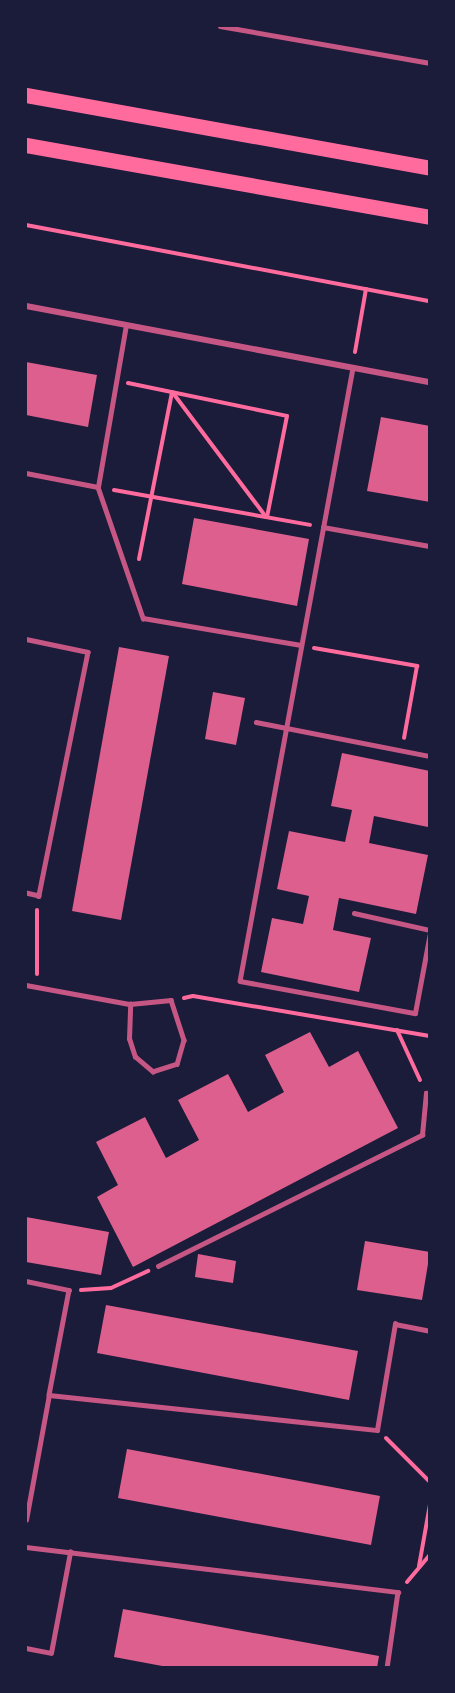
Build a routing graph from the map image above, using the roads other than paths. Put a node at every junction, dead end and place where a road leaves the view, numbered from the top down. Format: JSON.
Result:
{"nodes":[{"id":1,"x":220,"y":26,"type":"edge"},
{"id":2,"x":429,"y":63,"type":"edge"},
{"id":3,"x":26,"y":95,"type":"edge"},
{"id":4,"x":26,"y":144,"type":"edge"},
{"id":5,"x":429,"y":168,"type":"edge"},
{"id":6,"x":429,"y":217,"type":"edge"},
{"id":7,"x":26,"y":306,"type":"edge"},
{"id":8,"x":126,"y":325,"type":"junction"},
{"id":9,"x":353,"y":368,"type":"junction"},
{"id":10,"x":429,"y":382,"type":"edge"},
{"id":11,"x":26,"y":474,"type":"edge"},
{"id":12,"x":98,"y":487,"type":"junction"},
{"id":13,"x":322,"y":527,"type":"junction"},
{"id":14,"x":429,"y":546,"type":"edge"},
{"id":15,"x":26,"y":639,"type":"edge"},
{"id":16,"x":301,"y":645,"type":"junction"},
{"id":17,"x":256,"y":722,"type":"dead end"},
{"id":18,"x":286,"y":729,"type":"junction"},
{"id":19,"x":429,"y":756,"type":"edge"},
{"id":20,"x":26,"y":893,"type":"edge"},
{"id":21,"x":354,"y":913,"type":"dead end"},
{"id":22,"x":429,"y":932,"type":"edge"},
{"id":23,"x":26,"y":985,"type":"edge"},
{"id":24,"x":130,"y":1004,"type":"junction"},
{"id":25,"x":428,"y":1093,"type":"edge"},
{"id":26,"x":158,"y":1266,"type":"road end"},
{"id":27,"x":26,"y":1281,"type":"edge"},
{"id":28,"x":429,"y":1331,"type":"edge"},
{"id":29,"x":49,"y":1395,"type":"junction"},
{"id":30,"x":26,"y":1520,"type":"edge"},
{"id":31,"x":26,"y":1547,"type":"edge"},
{"id":32,"x":70,"y":1552,"type":"junction"},
{"id":33,"x":26,"y":1648,"type":"edge"},
{"id":34,"x":387,"y":1668,"type":"edge"}],
"edges":[{"from":1,"to":2,"type":"lane"},
{"from":3,"to":5,"type":"main road"},
{"from":4,"to":6,"type":"main road"},
{"from":7,"to":8,"type":"street"},
{"from":8,"to":9,"type":"street"},
{"from":8,"to":12,"type":"lane"},
{"from":9,"to":10,"type":"street"},
{"from":9,"to":13,"type":"lane"},
{"from":11,"to":12,"type":"lane"},
{"from":12,"to":16,"type":"lane"},
{"from":13,"to":14,"type":"lane"},
{"from":13,"to":16,"type":"lane"},
{"from":15,"to":20,"type":"lane"},
{"from":16,"to":18,"type":"lane"},
{"from":17,"to":18,"type":"lane"},
{"from":18,"to":19,"type":"lane"},
{"from":18,"to":22,"type":"lane"},
{"from":21,"to":22,"type":"lane"},
{"from":23,"to":24,"type":"lane"},
{"from":24,"to":24,"type":"lane"},
{"from":25,"to":26,"type":"lane"},
{"from":27,"to":29,"type":"lane"},
{"from":28,"to":29,"type":"lane"},
{"from":29,"to":30,"type":"lane"},
{"from":31,"to":32,"type":"lane"},
{"from":32,"to":33,"type":"lane"},
{"from":32,"to":34,"type":"lane"}]}
